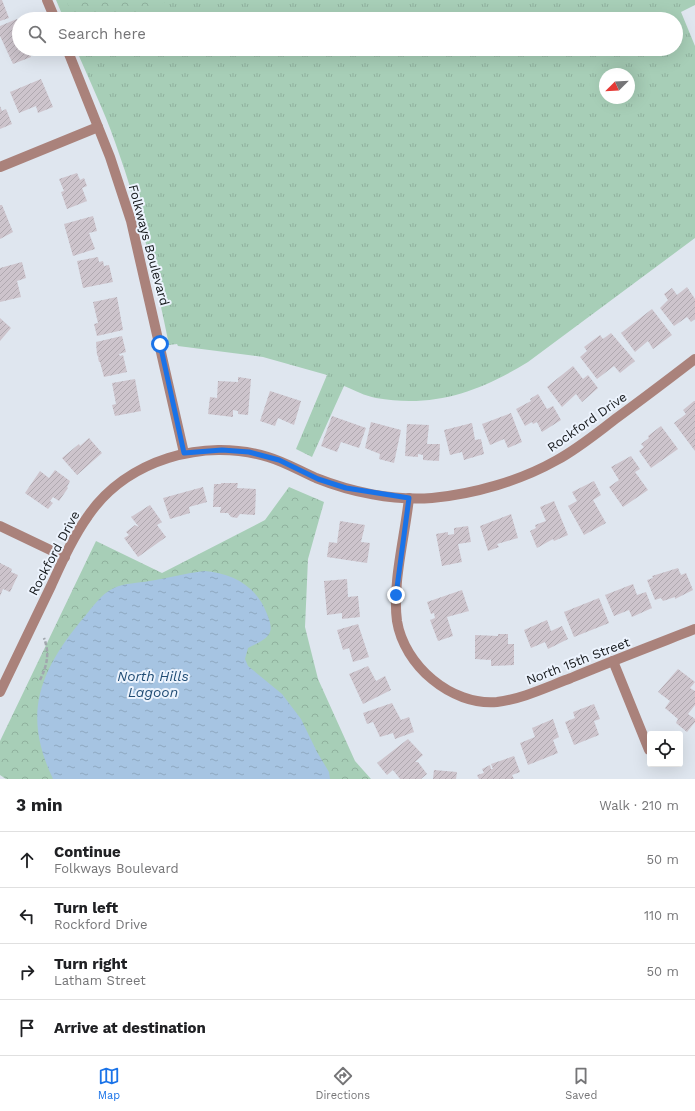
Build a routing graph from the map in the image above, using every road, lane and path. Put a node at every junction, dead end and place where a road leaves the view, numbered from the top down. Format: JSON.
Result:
{"nodes":[{"id":1,"x":47,"y":0,"type":"edge"},
{"id":2,"x":52,"y":12,"type":"edge"},
{"id":3,"x":70,"y":56,"type":"edge"},
{"id":4,"x":98,"y":127,"type":"junction"},
{"id":5,"x":0,"y":167,"type":"edge"},
{"id":6,"x":695,"y":359,"type":"edge"},
{"id":7,"x":184,"y":453,"type":"junction"},
{"id":8,"x":409,"y":498,"type":"junction"},
{"id":9,"x":0,"y":526,"type":"edge"},
{"id":10,"x":65,"y":557,"type":"junction"},
{"id":11,"x":695,"y":629,"type":"edge"},
{"id":12,"x":44,"y":638,"type":"dead end"},
{"id":13,"x":613,"y":661,"type":"junction"},
{"id":14,"x":40,"y":680,"type":"dead end"},
{"id":15,"x":0,"y":692,"type":"edge"},
{"id":16,"x":647,"y":745,"type":"edge"}],
"edges":[{"from":1,"to":2,"type":"street"},
{"from":3,"to":4,"type":"street","name":"Folkways Boulevard"},
{"from":4,"to":5,"type":"street"},
{"from":4,"to":7,"type":"street","name":"Folkways Boulevard"},
{"from":6,"to":8,"type":"street","name":"Rockford Drive"},
{"from":7,"to":8,"type":"street","name":"Rockford Drive"},
{"from":7,"to":10,"type":"street","name":"Rockford Drive"},
{"from":8,"to":13,"type":"street","name":"North 15th Street"},
{"from":9,"to":10,"type":"street"},
{"from":10,"to":15,"type":"street","name":"Rockford Drive"},
{"from":11,"to":13,"type":"street","name":"North 15th Street"},
{"from":12,"to":14,"type":"path"},
{"from":13,"to":16,"type":"street"}]}
